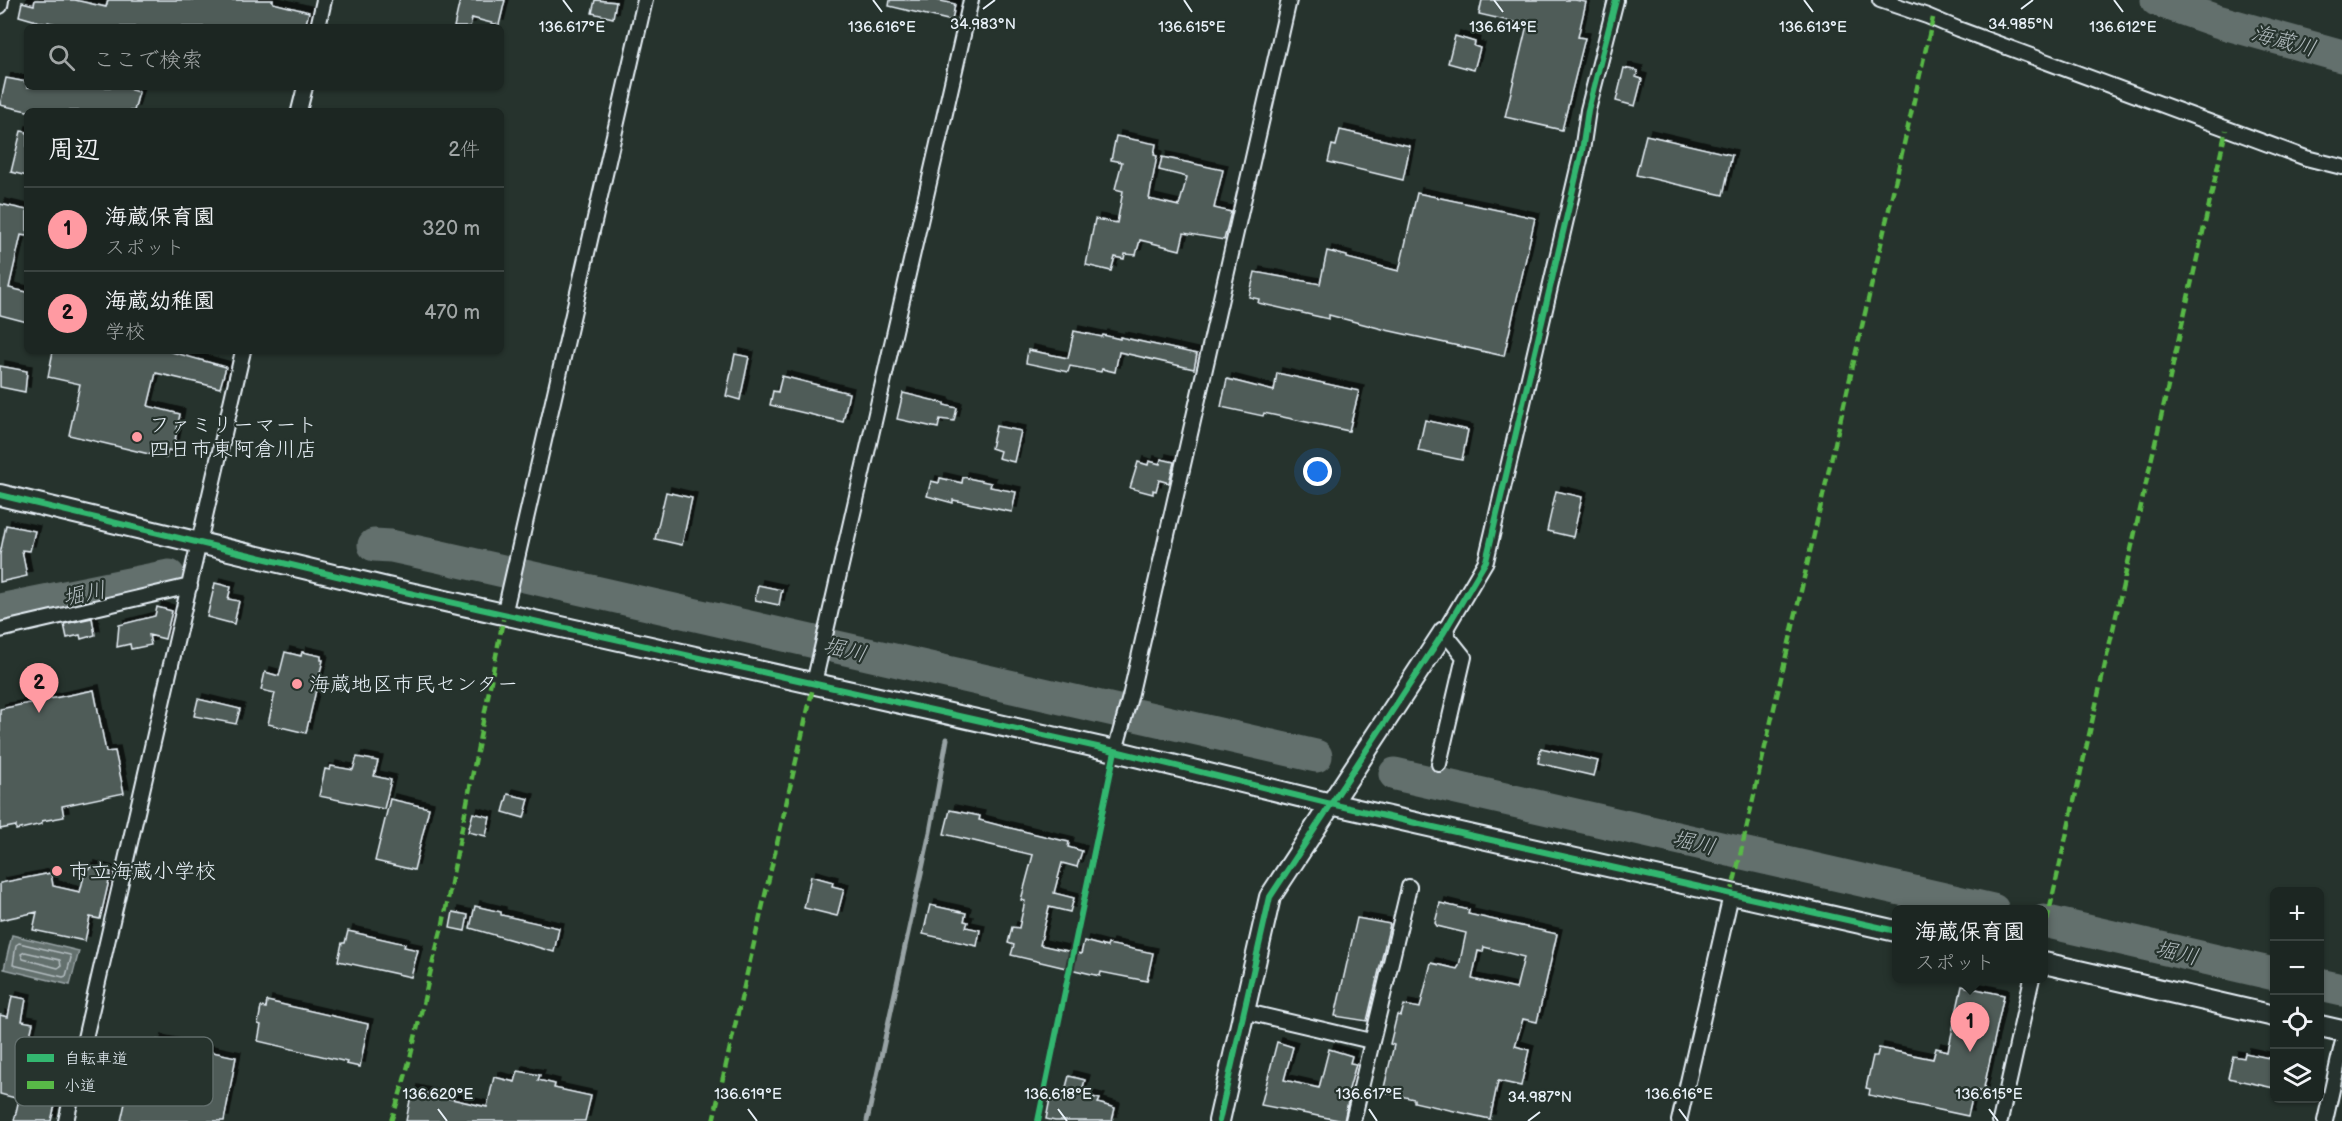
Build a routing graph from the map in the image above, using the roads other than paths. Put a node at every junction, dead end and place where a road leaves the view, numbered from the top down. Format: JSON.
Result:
{"nodes":[{"id":1,"x":2,"y":0,"type":"edge"},
{"id":2,"x":324,"y":0,"type":"edge"},
{"id":3,"x":645,"y":0,"type":"edge"},
{"id":4,"x":970,"y":0,"type":"edge"},
{"id":5,"x":1289,"y":0,"type":"edge"},
{"id":6,"x":1616,"y":0,"type":"edge"},
{"id":7,"x":1880,"y":0,"type":"edge"},
{"id":8,"x":0,"y":6,"type":"edge"},
{"id":9,"x":319,"y":24,"type":"edge"},
{"id":10,"x":304,"y":90,"type":"edge"},
{"id":11,"x":300,"y":108,"type":"edge"},
{"id":12,"x":2342,"y":167,"type":"edge"},
{"id":13,"x":242,"y":354,"type":"edge"},
{"id":14,"x":0,"y":495,"type":"edge"},
{"id":15,"x":199,"y":543,"type":"junction"},
{"id":16,"x":190,"y":586,"type":"junction"},
{"id":17,"x":504,"y":615,"type":"junction"},
{"id":18,"x":0,"y":630,"type":"edge"},
{"id":19,"x":1444,"y":632,"type":"junction"},
{"id":20,"x":816,"y":675,"type":"junction"},
{"id":21,"x":1117,"y":744,"type":"junction"},
{"id":22,"x":1439,"y":764,"type":"dead end"},
{"id":23,"x":1331,"y":804,"type":"junction"},
{"id":24,"x":1408,"y":888,"type":"dead end"},
{"id":25,"x":1731,"y":895,"type":"junction"},
{"id":26,"x":1892,"y":930,"type":"edge"},
{"id":27,"x":2048,"y":964,"type":"edge"},
{"id":28,"x":2031,"y":983,"type":"edge"},
{"id":29,"x":1243,"y":1011,"type":"junction"},
{"id":30,"x":2270,"y":1015,"type":"edge"},
{"id":31,"x":2324,"y":1027,"type":"edge"},
{"id":32,"x":2342,"y":1031,"type":"edge"},
{"id":33,"x":85,"y":1037,"type":"edge"},
{"id":34,"x":1371,"y":1041,"type":"junction"},
{"id":35,"x":2342,"y":1045,"type":"edge"},
{"id":36,"x":69,"y":1106,"type":"edge"},
{"id":37,"x":66,"y":1121,"type":"edge"},
{"id":38,"x":1219,"y":1121,"type":"edge"},
{"id":39,"x":1353,"y":1121,"type":"edge"},
{"id":40,"x":1679,"y":1121,"type":"edge"},
{"id":41,"x":2000,"y":1121,"type":"edge"},
{"id":42,"x":2325,"y":1121,"type":"edge"}],
"edges":[{"from":1,"to":8,"type":"street"},
{"from":2,"to":9,"type":"street"},
{"from":3,"to":17,"type":"street"},
{"from":4,"to":20,"type":"street"},
{"from":5,"to":21,"type":"street"},
{"from":6,"to":19,"type":"street"},
{"from":7,"to":12,"type":"street"},
{"from":10,"to":11,"type":"street"},
{"from":13,"to":15,"type":"street"},
{"from":14,"to":15,"type":"street"},
{"from":15,"to":16,"type":"street"},
{"from":15,"to":17,"type":"street"},
{"from":16,"to":18,"type":"street"},
{"from":16,"to":33,"type":"street"},
{"from":17,"to":20,"type":"street"},
{"from":19,"to":22,"type":"street"},
{"from":19,"to":23,"type":"street"},
{"from":20,"to":21,"type":"street"},
{"from":21,"to":23,"type":"street"},
{"from":23,"to":25,"type":"street"},
{"from":23,"to":29,"type":"street"},
{"from":24,"to":34,"type":"street"},
{"from":25,"to":26,"type":"street"},
{"from":25,"to":40,"type":"street"},
{"from":27,"to":30,"type":"street"},
{"from":28,"to":41,"type":"street"},
{"from":29,"to":34,"type":"street"},
{"from":29,"to":38,"type":"street"},
{"from":31,"to":32,"type":"street"},
{"from":34,"to":39,"type":"street"},
{"from":35,"to":42,"type":"street"},
{"from":36,"to":37,"type":"street"}]}
